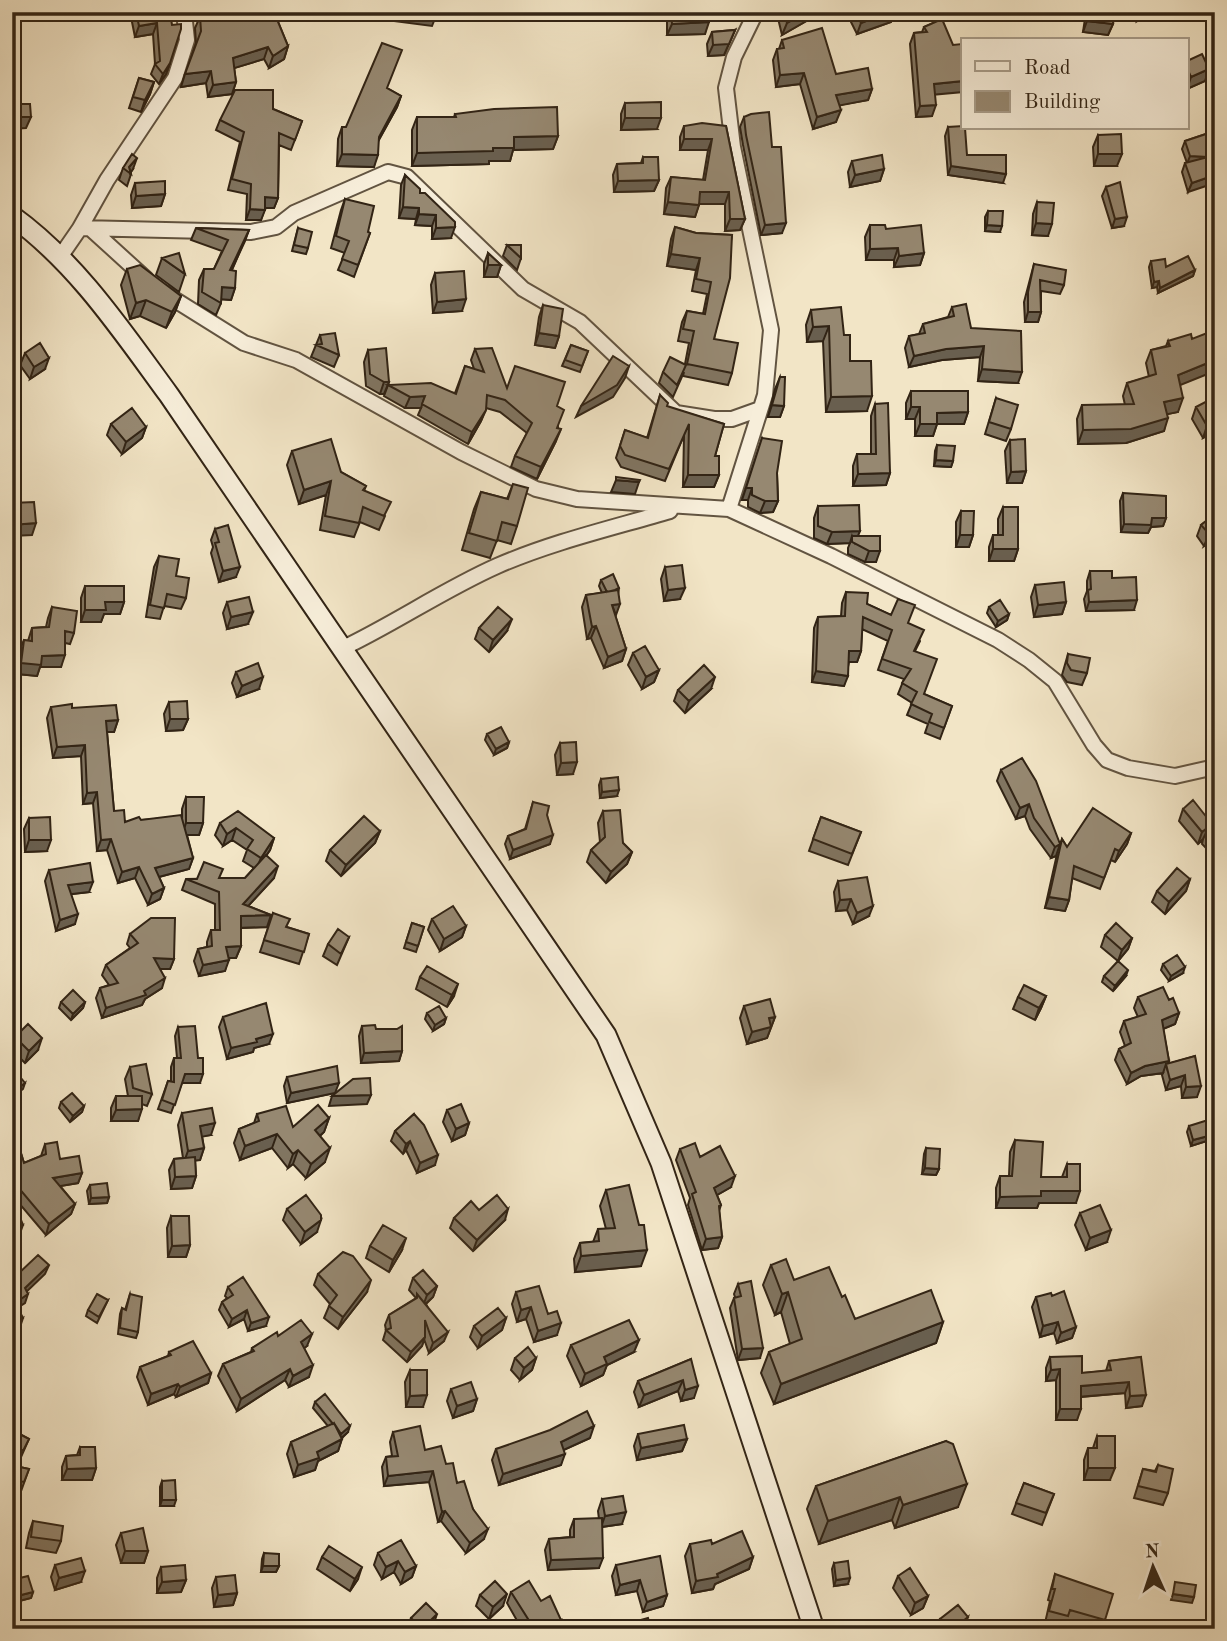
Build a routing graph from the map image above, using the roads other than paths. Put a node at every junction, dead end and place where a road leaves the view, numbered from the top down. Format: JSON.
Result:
{"nodes":[{"id":1,"x":184,"y":12,"type":"edge"},
{"id":2,"x":756,"y":12,"type":"edge"},
{"id":3,"x":12,"y":216,"type":"edge"},
{"id":4,"x":85,"y":228,"type":"junction"},
{"id":5,"x":60,"y":257,"type":"junction"},
{"id":6,"x":760,"y":410,"type":"junction"},
{"id":7,"x":678,"y":508,"type":"junction"},
{"id":8,"x":729,"y":509,"type":"junction"},
{"id":9,"x":341,"y":649,"type":"junction"},
{"id":10,"x":1215,"y":767,"type":"edge"},
{"id":11,"x":814,"y":1629,"type":"edge"}],
"edges":[{"from":1,"to":4,"type":"street"},
{"from":2,"to":6,"type":"street"},
{"from":3,"to":5,"type":"main road"},
{"from":4,"to":5,"type":"street"},
{"from":4,"to":6,"type":"street"},
{"from":4,"to":7,"type":"street"},
{"from":5,"to":9,"type":"main road"},
{"from":6,"to":8,"type":"street"},
{"from":7,"to":8,"type":"street"},
{"from":7,"to":9,"type":"street"},
{"from":8,"to":10,"type":"street"},
{"from":9,"to":11,"type":"main road"}]}
